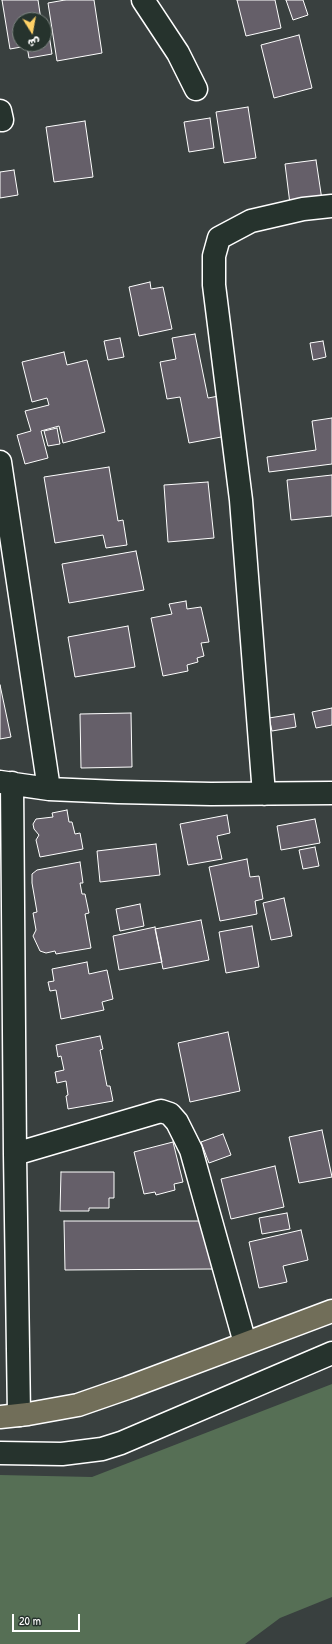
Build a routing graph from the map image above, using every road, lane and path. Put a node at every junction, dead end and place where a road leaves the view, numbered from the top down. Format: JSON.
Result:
{"nodes":[{"id":1,"x":143,"y":0,"type":"edge"},
{"id":2,"x":196,"y":89,"type":"dead end"},
{"id":3,"x":332,"y":206,"type":"edge"},
{"id":4,"x":0,"y":462,"type":"edge"},
{"id":5,"x":6,"y":782,"type":"edge"},
{"id":6,"x":49,"y":789,"type":"junction"},
{"id":7,"x":332,"y":793,"type":"edge"},
{"id":8,"x":264,"y":794,"type":"junction"},
{"id":9,"x":14,"y":1154,"type":"junction"},
{"id":10,"x":332,"y":1311,"type":"edge"},
{"id":11,"x":245,"y":1344,"type":"junction"},
{"id":12,"x":332,"y":1353,"type":"edge"},
{"id":13,"x":10,"y":1416,"type":"edge"},
{"id":14,"x":0,"y":1453,"type":"edge"}],
"edges":[{"from":1,"to":2,"type":"street"},
{"from":3,"to":8,"type":"street"},
{"from":4,"to":6,"type":"street"},
{"from":5,"to":6,"type":"street"},
{"from":5,"to":9,"type":"street"},
{"from":6,"to":8,"type":"street"},
{"from":7,"to":8,"type":"street"},
{"from":9,"to":11,"type":"street"},
{"from":9,"to":13,"type":"street"},
{"from":10,"to":11,"type":"main road"},
{"from":11,"to":13,"type":"main road"},
{"from":12,"to":14,"type":"street"}]}
